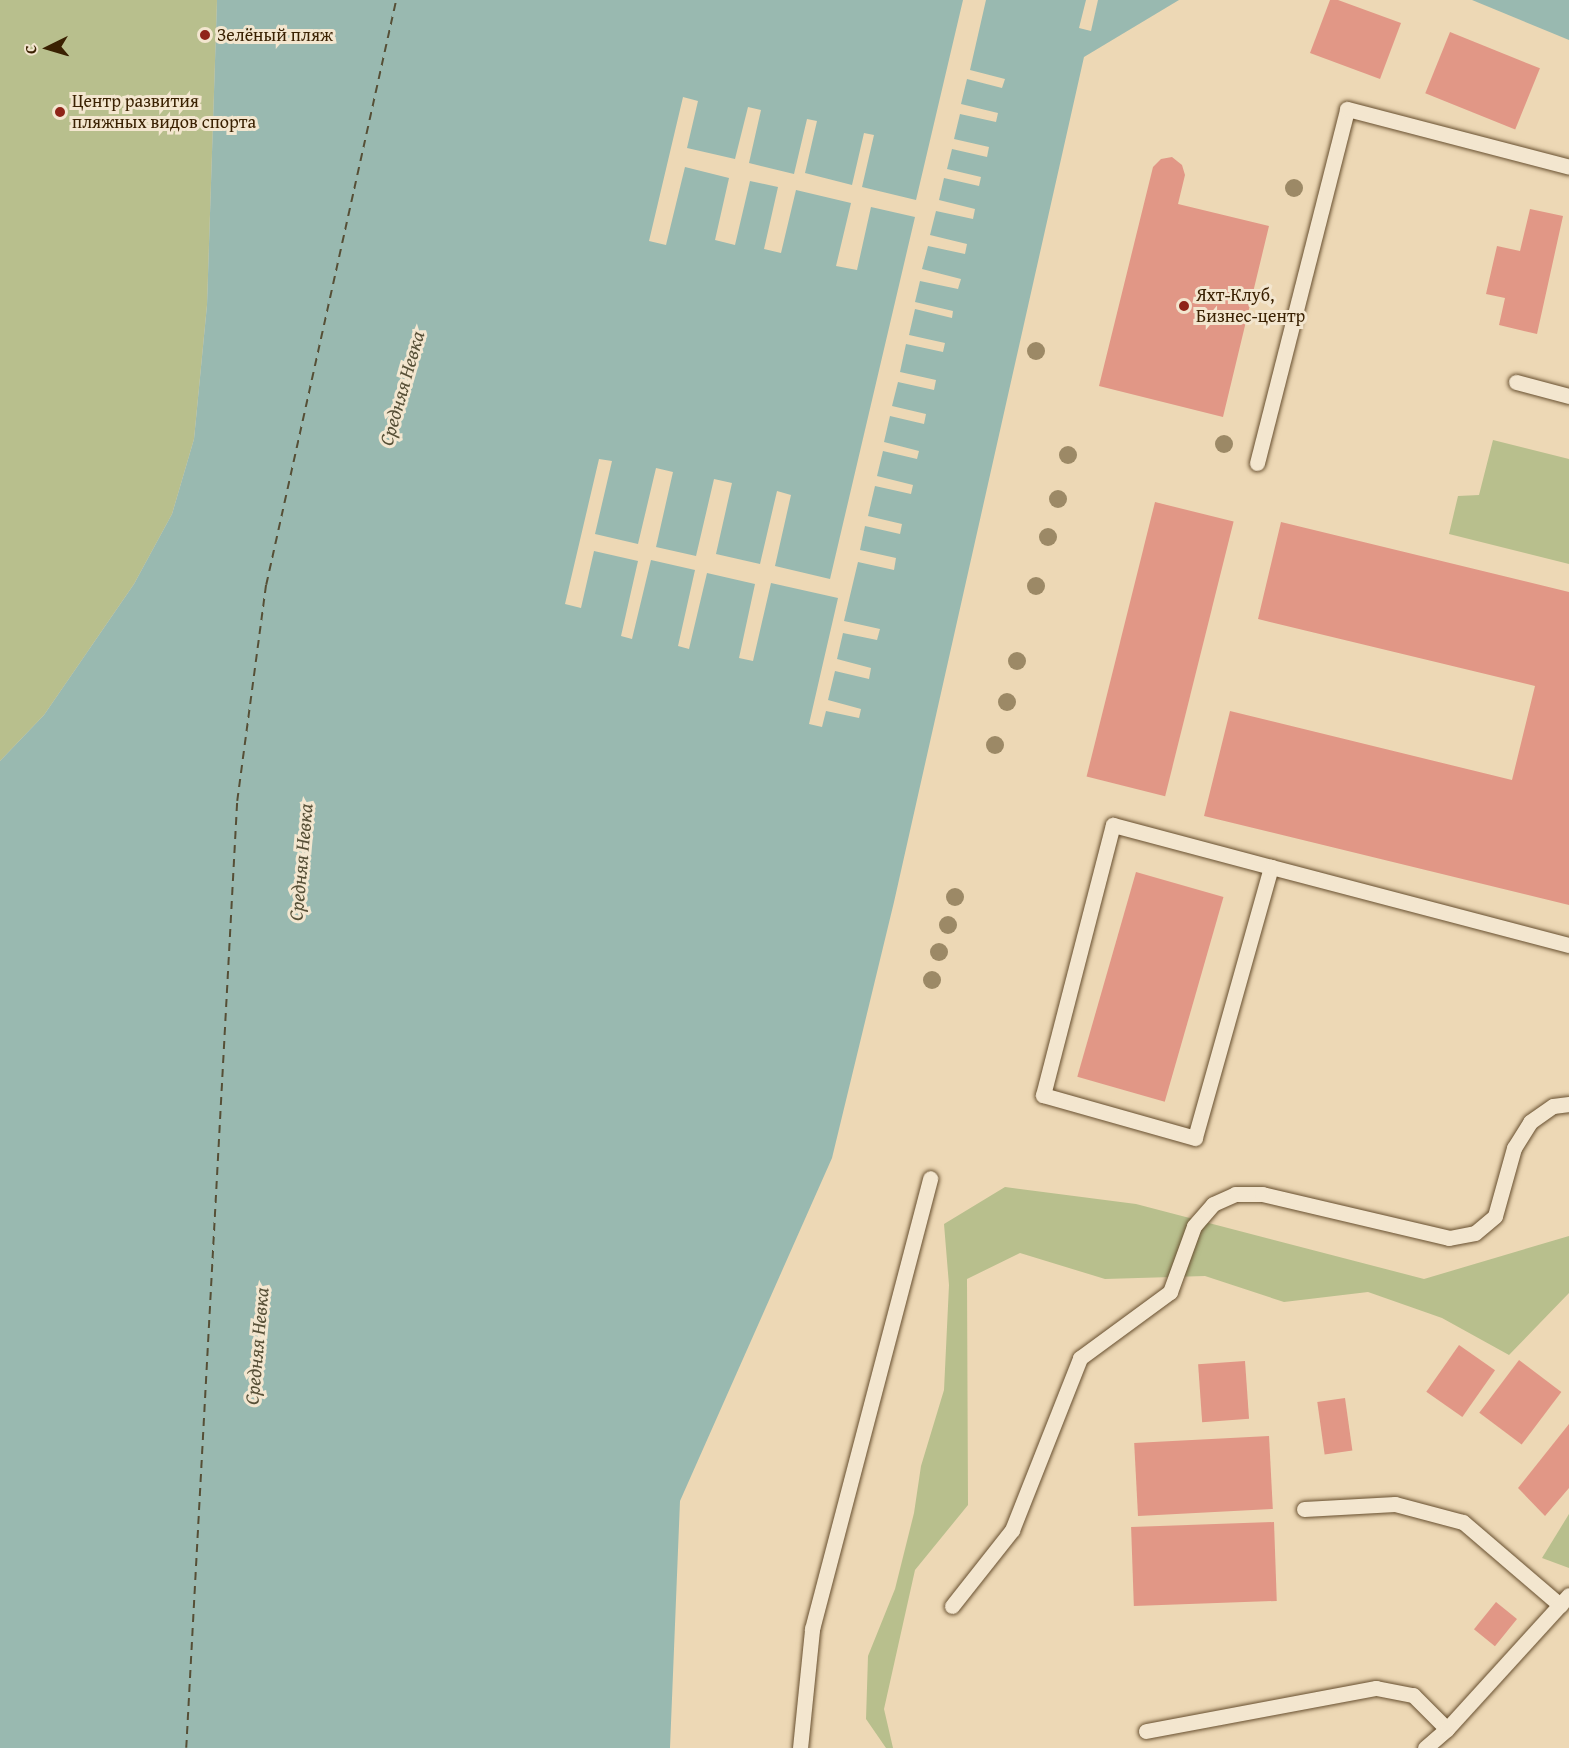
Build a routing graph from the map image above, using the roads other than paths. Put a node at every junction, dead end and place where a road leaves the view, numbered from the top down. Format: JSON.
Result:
{"nodes":[{"id":1,"x":1569,"y":167,"type":"edge"},
{"id":2,"x":1516,"y":382,"type":"dead end"},
{"id":3,"x":1569,"y":396,"type":"edge"},
{"id":4,"x":1257,"y":463,"type":"dead end"},
{"id":5,"x":1271,"y":867,"type":"junction"},
{"id":6,"x":1569,"y":945,"type":"edge"},
{"id":7,"x":1569,"y":1104,"type":"edge"},
{"id":8,"x":930,"y":1178,"type":"dead end"},
{"id":9,"x":1304,"y":1509,"type":"dead end"},
{"id":10,"x":1564,"y":1600,"type":"edge"},
{"id":11,"x":952,"y":1606,"type":"dead end"},
{"id":12,"x":1447,"y":1729,"type":"junction"},
{"id":13,"x":1146,"y":1731,"type":"dead end"},
{"id":14,"x":800,"y":1748,"type":"edge"},
{"id":15,"x":1425,"y":1748,"type":"edge"}],
"edges":[{"from":1,"to":4,"type":"lane"},
{"from":2,"to":3,"type":"lane"},
{"from":5,"to":5,"type":"lane"},
{"from":5,"to":6,"type":"lane"},
{"from":7,"to":11,"type":"lane"},
{"from":8,"to":14,"type":"lane"},
{"from":9,"to":10,"type":"lane"},
{"from":10,"to":12,"type":"lane"},
{"from":12,"to":13,"type":"lane"},
{"from":12,"to":15,"type":"lane"}]}
